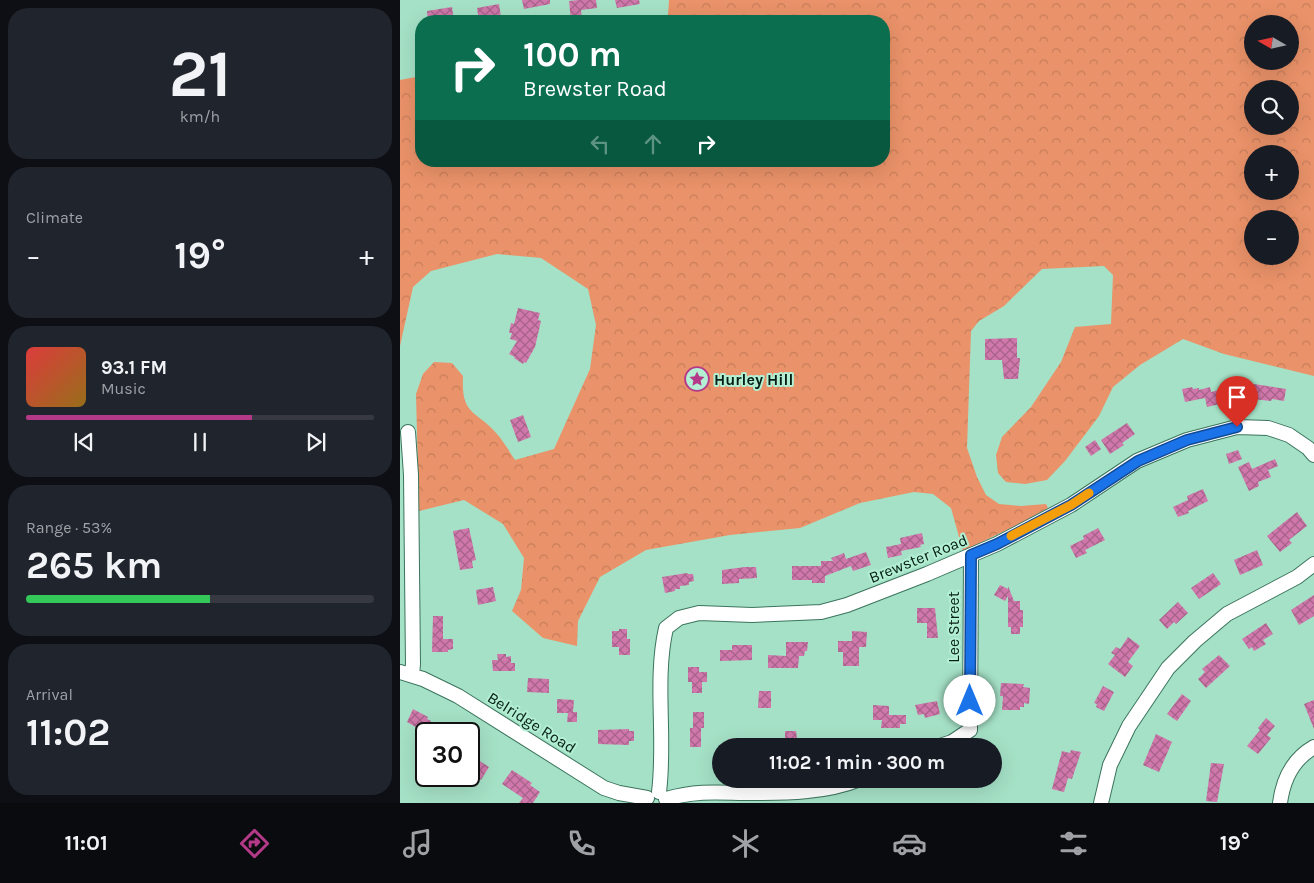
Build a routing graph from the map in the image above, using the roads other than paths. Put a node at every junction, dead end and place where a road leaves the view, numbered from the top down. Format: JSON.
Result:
{"nodes":[{"id":1,"x":408,"y":432,"type":"dead end"},
{"id":2,"x":1314,"y":455,"type":"edge"},
{"id":3,"x":971,"y":555,"type":"junction"},
{"id":4,"x":1314,"y":564,"type":"edge"},
{"id":5,"x":406,"y":673,"type":"edge"},
{"id":6,"x":958,"y":738,"type":"edge"},
{"id":7,"x":1314,"y":747,"type":"edge"},
{"id":8,"x":824,"y":788,"type":"edge"},
{"id":9,"x":657,"y":799,"type":"edge"},
{"id":10,"x":1101,"y":803,"type":"edge"},
{"id":11,"x":1280,"y":803,"type":"edge"}],
"edges":[{"from":1,"to":5,"type":"street"},
{"from":2,"to":3,"type":"street","name":"Brewster Road"},
{"from":3,"to":6,"type":"street","name":"Lee Street"},
{"from":3,"to":9,"type":"street","name":"Brewster Road"},
{"from":4,"to":10,"type":"street"},
{"from":5,"to":9,"type":"street","name":"Belridge Road"},
{"from":7,"to":11,"type":"street"},
{"from":8,"to":9,"type":"street","name":"Belridge Road"}]}
